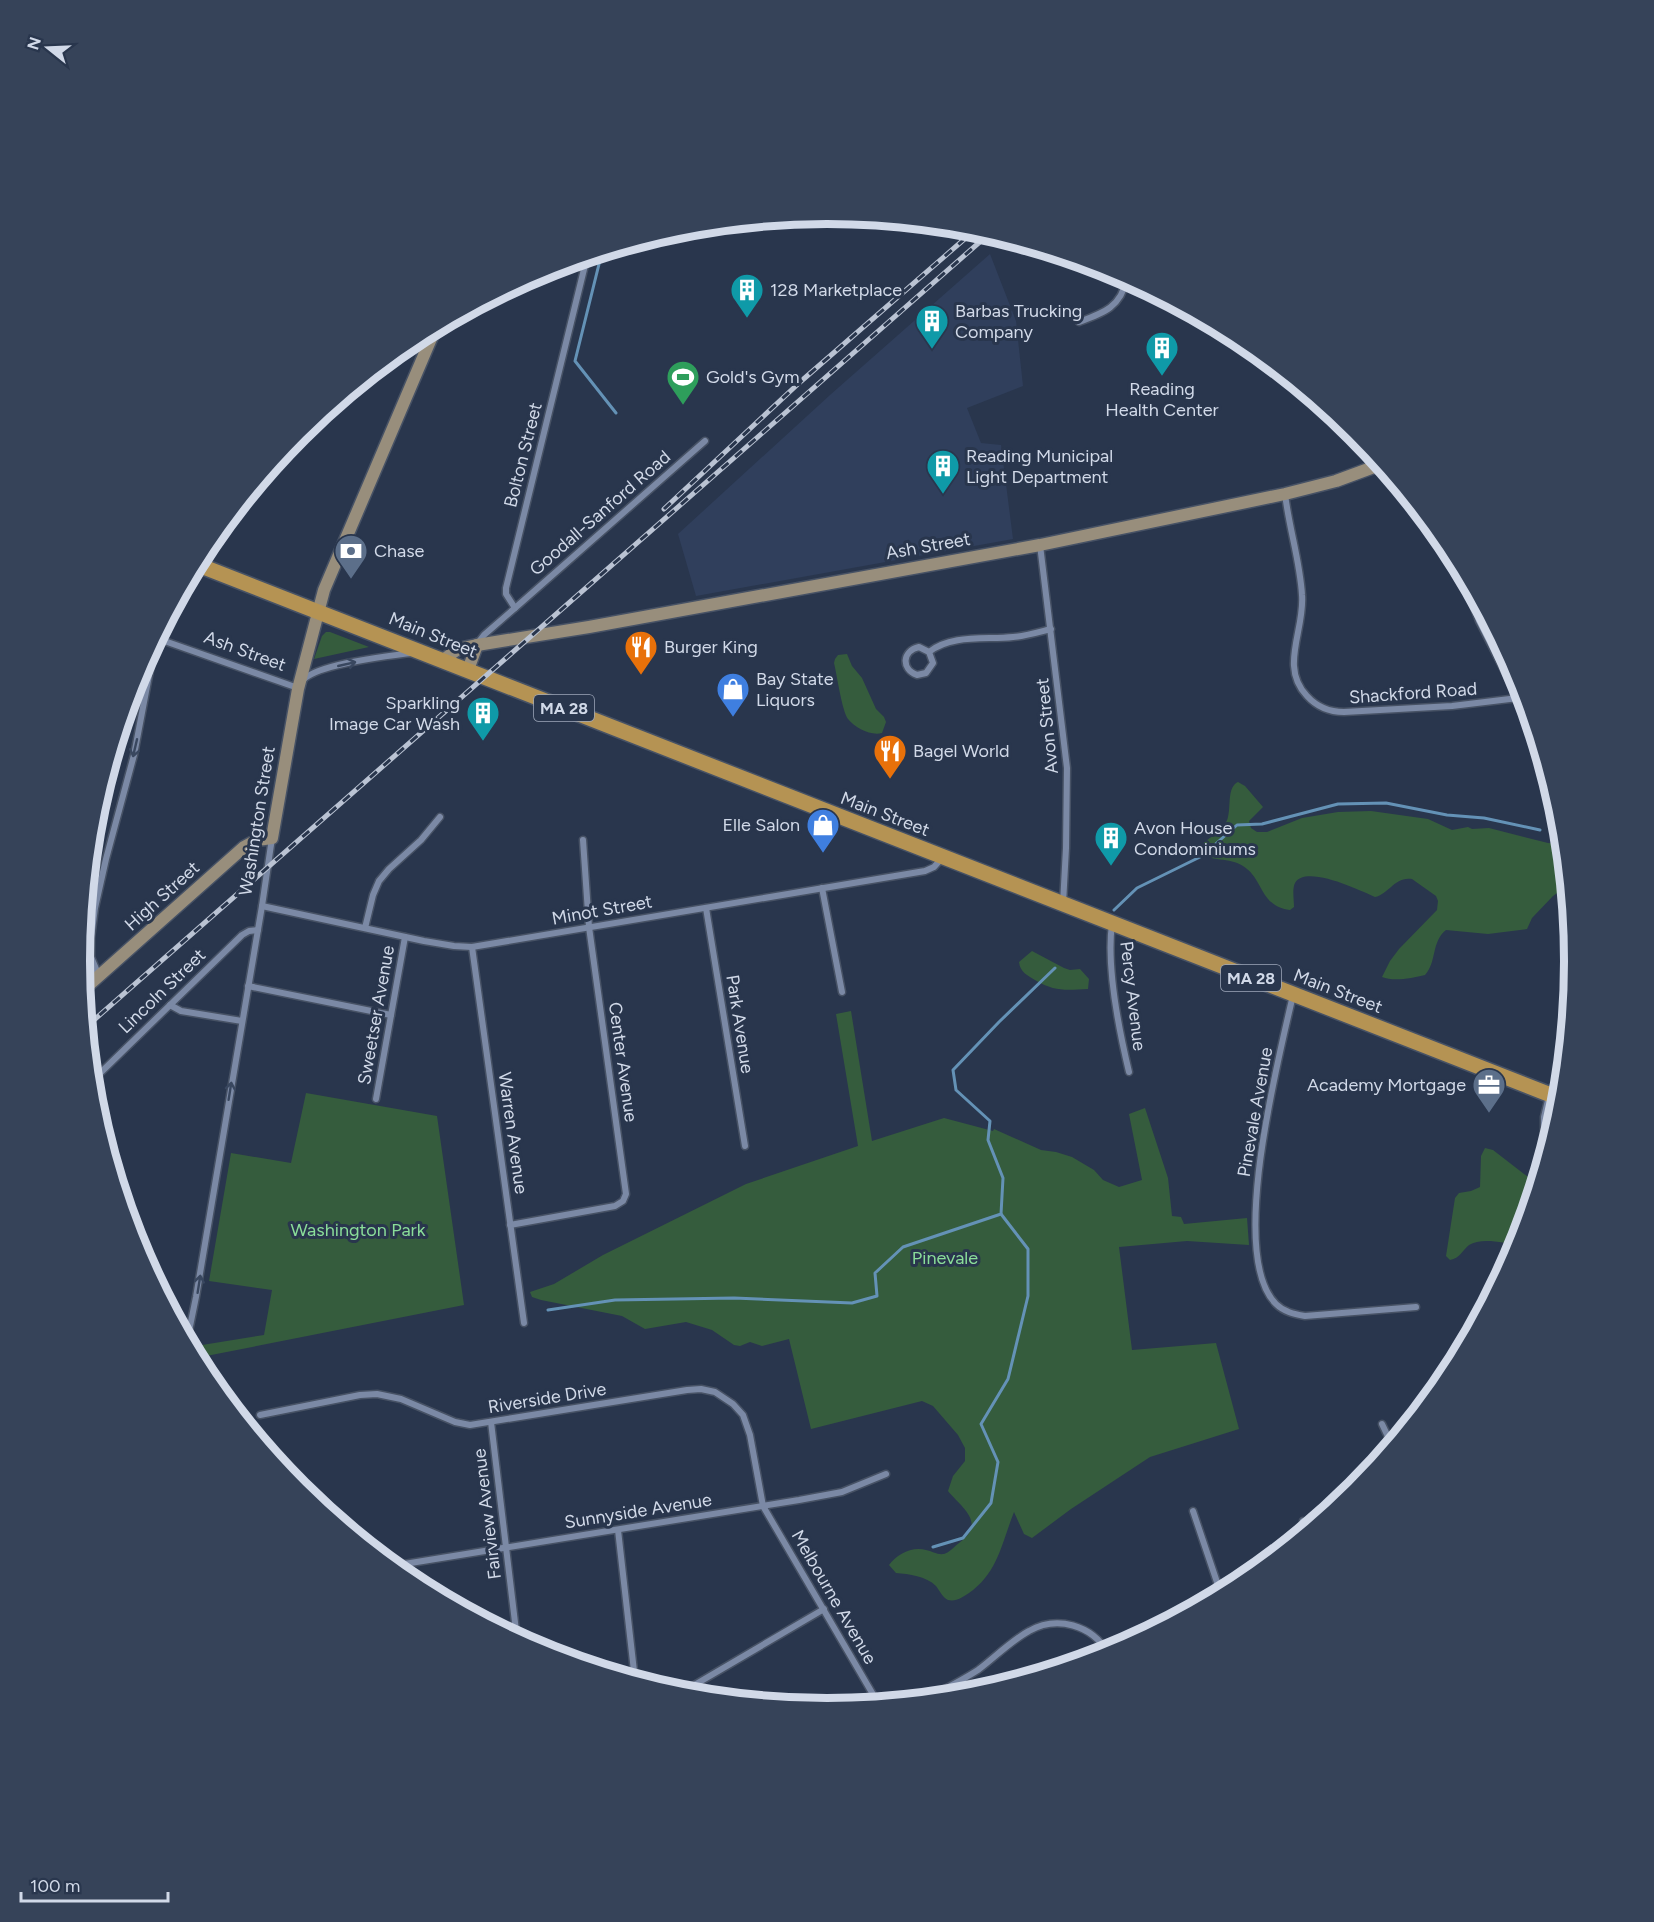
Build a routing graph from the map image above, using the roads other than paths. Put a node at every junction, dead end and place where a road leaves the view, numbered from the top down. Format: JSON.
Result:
{"nodes":[{"id":1,"x":585,"y":265,"type":"edge"},
{"id":2,"x":1124,"y":287,"type":"edge"},
{"id":3,"x":1079,"y":322,"type":"dead end"},
{"id":4,"x":430,"y":341,"type":"edge"},
{"id":5,"x":705,"y":441,"type":"dead end"},
{"id":6,"x":1374,"y":467,"type":"edge"},
{"id":7,"x":1285,"y":494,"type":"junction"},
{"id":8,"x":1040,"y":545,"type":"junction"},
{"id":9,"x":205,"y":567,"type":"edge"},
{"id":10,"x":515,"y":608,"type":"junction"},
{"id":11,"x":319,"y":610,"type":"junction"},
{"id":12,"x":1476,"y":613,"type":"edge"},
{"id":13,"x":1051,"y":629,"type":"junction"},
{"id":14,"x":163,"y":641,"type":"edge"},
{"id":15,"x":477,"y":645,"type":"junction"},
{"id":16,"x":421,"y":652,"type":"junction"},
{"id":17,"x":929,"y":652,"type":"junction"},
{"id":18,"x":443,"y":660,"type":"junction"},
{"id":19,"x":151,"y":667,"type":"edge"},
{"id":20,"x":468,"y":670,"type":"junction"},
{"id":21,"x":1505,"y":672,"type":"edge"},
{"id":22,"x":298,"y":689,"type":"junction"},
{"id":23,"x":1515,"y":698,"type":"edge"},
{"id":24,"x":440,"y":817,"type":"dead end"},
{"id":25,"x":272,"y":838,"type":"junction"},
{"id":26,"x":583,"y":840,"type":"dead end"},
{"id":27,"x":942,"y":857,"type":"junction"},
{"id":28,"x":822,"y":888,"type":"junction"},
{"id":29,"x":1063,"y":905,"type":"junction"},
{"id":30,"x":262,"y":906,"type":"junction"},
{"id":31,"x":706,"y":908,"type":"junction"},
{"id":32,"x":1112,"y":924,"type":"junction"},
{"id":33,"x":589,"y":927,"type":"junction"},
{"id":34,"x":365,"y":928,"type":"junction"},
{"id":35,"x":258,"y":930,"type":"junction"},
{"id":36,"x":405,"y":937,"type":"junction"},
{"id":37,"x":472,"y":946,"type":"junction"},
{"id":38,"x":99,"y":977,"type":"junction"},
{"id":39,"x":91,"y":984,"type":"edge"},
{"id":40,"x":248,"y":986,"type":"junction"},
{"id":41,"x":842,"y":992,"type":"dead end"},
{"id":42,"x":1293,"y":995,"type":"junction"},
{"id":43,"x":170,"y":1005,"type":"junction"},
{"id":44,"x":391,"y":1016,"type":"junction"},
{"id":45,"x":242,"y":1021,"type":"junction"},
{"id":46,"x":1129,"y":1072,"type":"dead end"},
{"id":47,"x":99,"y":1074,"type":"edge"},
{"id":48,"x":1552,"y":1095,"type":"edge"},
{"id":49,"x":376,"y":1099,"type":"dead end"},
{"id":50,"x":1550,"y":1107,"type":"edge"},
{"id":51,"x":1544,"y":1131,"type":"edge"},
{"id":52,"x":745,"y":1146,"type":"dead end"},
{"id":53,"x":510,"y":1225,"type":"junction"},
{"id":54,"x":1416,"y":1307,"type":"dead end"},
{"id":55,"x":524,"y":1323,"type":"dead end"},
{"id":56,"x":189,"y":1330,"type":"edge"},
{"id":57,"x":260,"y":1415,"type":"dead end"},
{"id":58,"x":491,"y":1422,"type":"junction"},
{"id":59,"x":1382,"y":1424,"type":"dead end"},
{"id":60,"x":1389,"y":1438,"type":"edge"},
{"id":61,"x":886,"y":1474,"type":"dead end"},
{"id":62,"x":763,"y":1506,"type":"junction"},
{"id":63,"x":1193,"y":1511,"type":"dead end"},
{"id":64,"x":618,"y":1530,"type":"junction"},
{"id":65,"x":506,"y":1548,"type":"junction"},
{"id":66,"x":409,"y":1564,"type":"junction"},
{"id":67,"x":404,"y":1565,"type":"edge"},
{"id":68,"x":410,"y":1569,"type":"edge"},
{"id":69,"x":1218,"y":1585,"type":"edge"},
{"id":70,"x":824,"y":1609,"type":"junction"},
{"id":71,"x":516,"y":1629,"type":"edge"},
{"id":72,"x":1101,"y":1645,"type":"edge"},
{"id":73,"x":634,"y":1672,"type":"edge"},
{"id":74,"x":693,"y":1686,"type":"edge"},
{"id":75,"x":944,"y":1689,"type":"edge"},
{"id":76,"x":874,"y":1696,"type":"edge"}],
"edges":[{"from":1,"to":10,"type":"street","name":"Bolton Street"},
{"from":2,"to":3,"type":"street"},
{"from":4,"to":11,"type":"street","name":"Washington Street"},
{"from":5,"to":10,"type":"street","name":"Goodall-Sanford Road"},
{"from":6,"to":7,"type":"street","name":"Ash Street"},
{"from":7,"to":8,"type":"street","name":"Ash Street"},
{"from":7,"to":23,"type":"street","name":"Shackford Road"},
{"from":8,"to":13,"type":"street","name":"Avon Street"},
{"from":8,"to":15,"type":"street","name":"Ash Street"},
{"from":9,"to":11,"type":"main road","name":"Main Street","number":"MA 28"},
{"from":10,"to":15,"type":"street"},
{"from":11,"to":16,"type":"main road","name":"Main Street","number":"MA 28"},
{"from":11,"to":22,"type":"street","name":"Washington Street"},
{"from":12,"to":21,"type":"street"},
{"from":13,"to":17,"type":"street"},
{"from":13,"to":29,"type":"street","name":"Avon Street"},
{"from":14,"to":22,"type":"street","name":"Ash Street"},
{"from":15,"to":18,"type":"street","name":"Ash Street"},
{"from":15,"to":20,"type":"street"},
{"from":16,"to":18,"type":"main road","name":"Main Street","number":"MA 28"},
{"from":22,"to":16,"type":"street","name":"Ash Street","one_way":true},
{"from":17,"to":17,"type":"street"},
{"from":18,"to":20,"type":"main road","name":"Main Street","number":"MA 28"},
{"from":19,"to":38,"type":"street","one_way":true},
{"from":20,"to":27,"type":"main road","name":"Main Street","number":"MA 28"},
{"from":22,"to":25,"type":"street","name":"Washington Street"},
{"from":24,"to":34,"type":"street"},
{"from":25,"to":30,"type":"street","name":"Washington Street"},
{"from":25,"to":38,"type":"street","name":"High Street"},
{"from":26,"to":33,"type":"street","name":"Center Avenue"},
{"from":27,"to":28,"type":"street","name":"Minot Street"},
{"from":27,"to":29,"type":"main road","name":"Main Street","number":"MA 28"},
{"from":28,"to":31,"type":"street","name":"Minot Street"},
{"from":28,"to":41,"type":"street"},
{"from":29,"to":32,"type":"main road","name":"Main Street","number":"MA 28"},
{"from":30,"to":34,"type":"street","name":"Minot Street"},
{"from":30,"to":35,"type":"street","name":"Washington Street"},
{"from":31,"to":33,"type":"street","name":"Minot Street"},
{"from":31,"to":52,"type":"street","name":"Park Avenue"},
{"from":32,"to":42,"type":"main road","name":"Main Street","number":"MA 28"},
{"from":32,"to":46,"type":"street","name":"Percy Avenue"},
{"from":33,"to":37,"type":"street","name":"Minot Street"},
{"from":33,"to":53,"type":"street","name":"Center Avenue"},
{"from":34,"to":36,"type":"street","name":"Minot Street"},
{"from":35,"to":40,"type":"street","name":"Washington Street"},
{"from":35,"to":43,"type":"street","name":"Lincoln Street"},
{"from":36,"to":37,"type":"street","name":"Minot Street"},
{"from":36,"to":44,"type":"street","name":"Sweetser Avenue"},
{"from":37,"to":53,"type":"street","name":"Warren Avenue"},
{"from":38,"to":39,"type":"street","name":"High Street"},
{"from":40,"to":44,"type":"street"},
{"from":40,"to":45,"type":"street","name":"Washington Street"},
{"from":42,"to":48,"type":"main road","name":"Main Street","number":"MA 28"},
{"from":42,"to":54,"type":"street","name":"Pinevale Avenue"},
{"from":43,"to":45,"type":"street"},
{"from":43,"to":47,"type":"street","name":"Lincoln Street"},
{"from":44,"to":49,"type":"street","name":"Sweetser Avenue"},
{"from":56,"to":45,"type":"street","name":"Washington Street","one_way":true},
{"from":50,"to":51,"type":"street"},
{"from":53,"to":55,"type":"street","name":"Warren Avenue"},
{"from":57,"to":58,"type":"street","name":"Riverside Drive"},
{"from":58,"to":62,"type":"street","name":"Riverside Drive"},
{"from":58,"to":65,"type":"street","name":"Fairview Avenue"},
{"from":59,"to":60,"type":"street"},
{"from":61,"to":62,"type":"street","name":"Sunnyside Avenue"},
{"from":62,"to":64,"type":"street","name":"Sunnyside Avenue"},
{"from":62,"to":70,"type":"street","name":"Melbourne Avenue"},
{"from":63,"to":69,"type":"street"},
{"from":64,"to":65,"type":"street","name":"Sunnyside Avenue"},
{"from":64,"to":73,"type":"street"},
{"from":65,"to":66,"type":"street","name":"Sunnyside Avenue"},
{"from":65,"to":71,"type":"street","name":"Fairview Avenue"},
{"from":66,"to":67,"type":"street","name":"Sunnyside Avenue"},
{"from":66,"to":68,"type":"street"},
{"from":70,"to":74,"type":"street"},
{"from":70,"to":76,"type":"street","name":"Melbourne Avenue"},
{"from":72,"to":75,"type":"street"}]}
